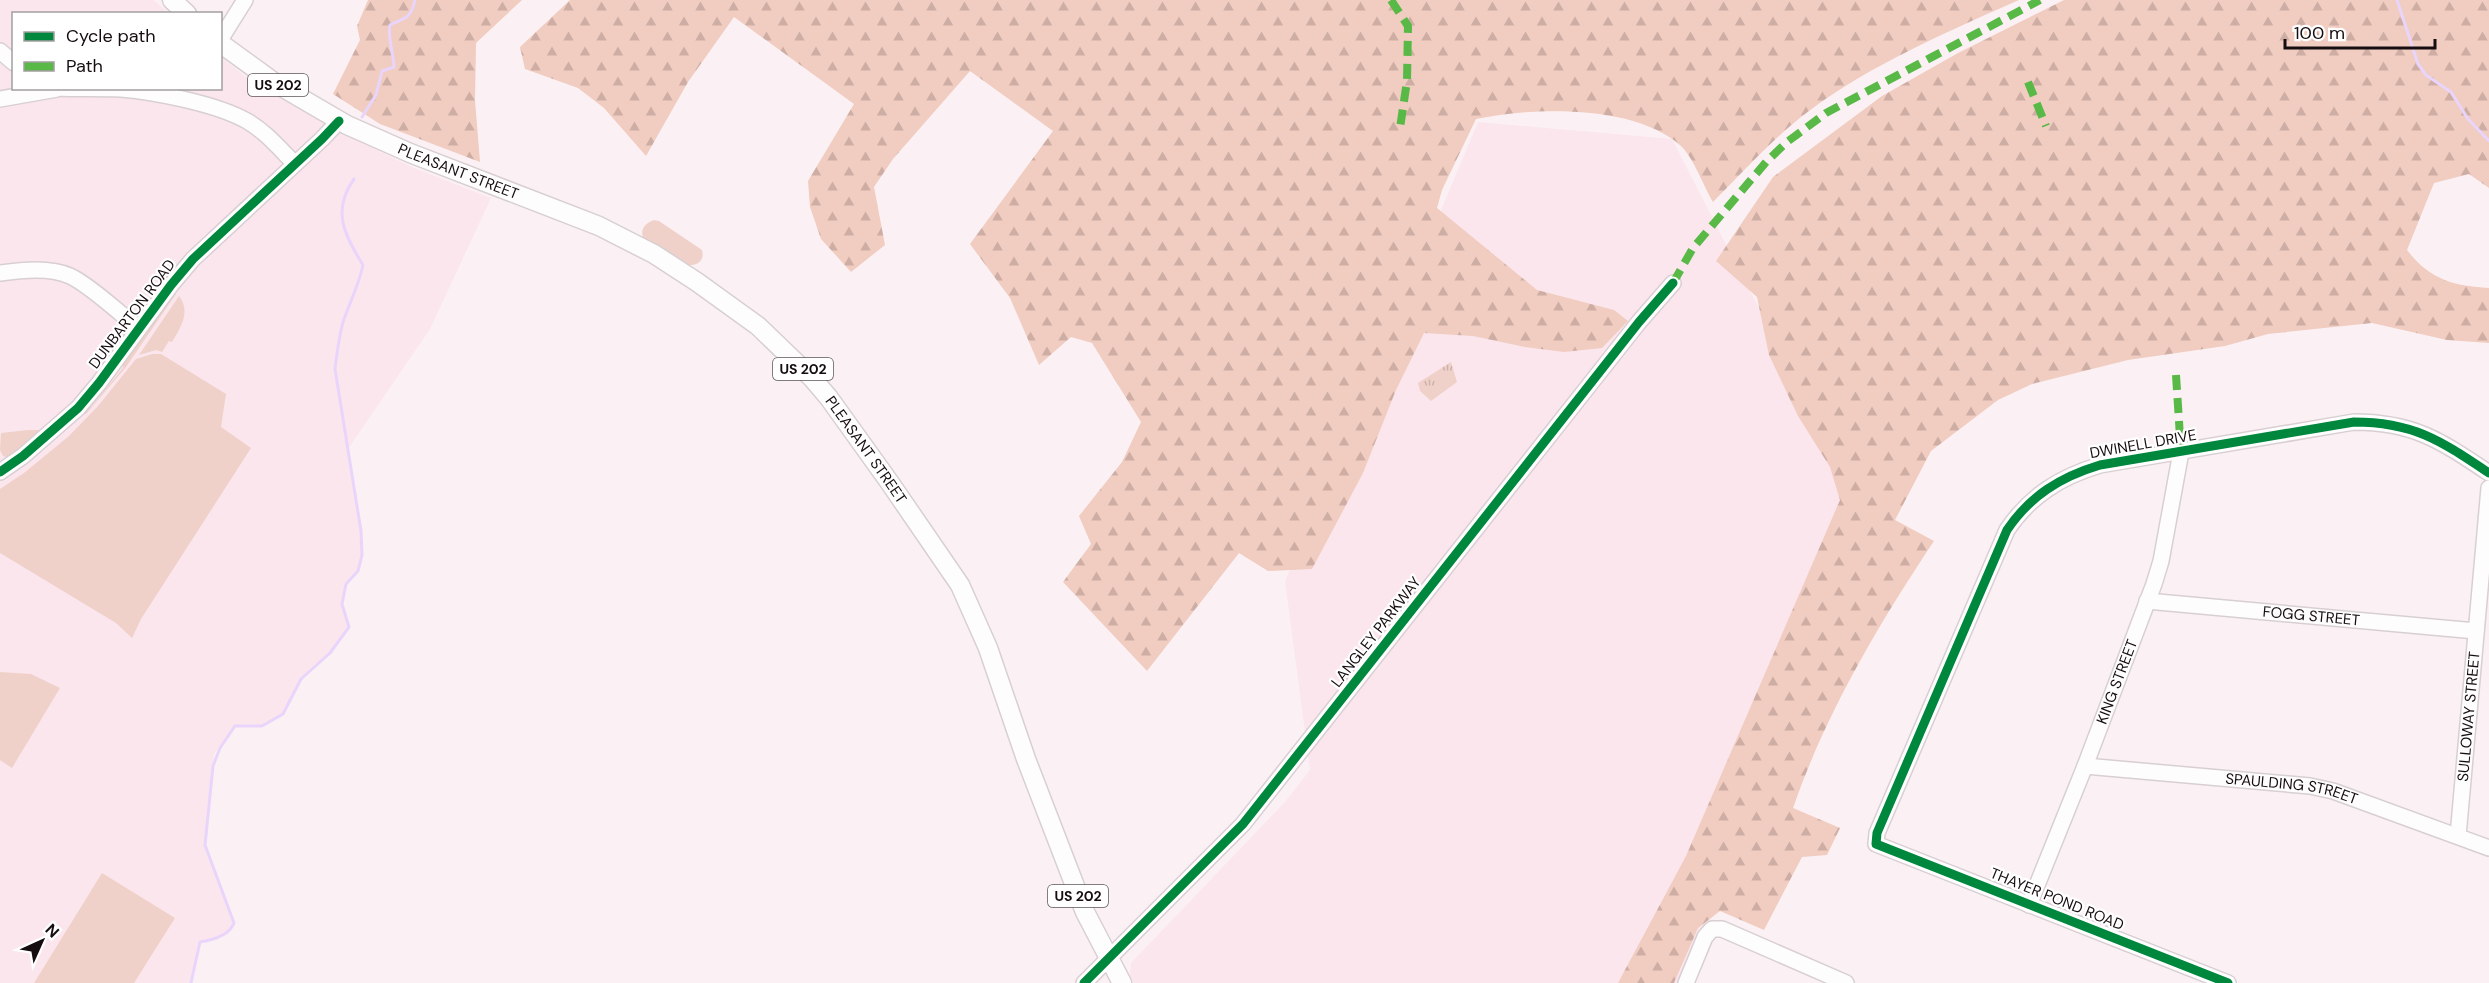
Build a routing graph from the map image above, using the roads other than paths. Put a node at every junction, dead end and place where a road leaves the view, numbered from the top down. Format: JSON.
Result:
{"nodes":[{"id":1,"x":172,"y":0,"type":"edge"},
{"id":2,"x":245,"y":0,"type":"edge"},
{"id":3,"x":185,"y":12,"type":"edge"},
{"id":4,"x":222,"y":39,"type":"edge"},
{"id":5,"x":222,"y":44,"type":"edge"},
{"id":6,"x":0,"y":51,"type":"edge"},
{"id":7,"x":12,"y":61,"type":"edge"},
{"id":8,"x":50,"y":90,"type":"edge"},
{"id":9,"x":129,"y":90,"type":"edge"},
{"id":10,"x":0,"y":99,"type":"edge"},
{"id":11,"x":339,"y":121,"type":"junction"},
{"id":12,"x":295,"y":164,"type":"junction"},
{"id":13,"x":0,"y":273,"type":"edge"},
{"id":14,"x":1673,"y":283,"type":"dead end"},
{"id":15,"x":138,"y":328,"type":"junction"},
{"id":16,"x":2181,"y":452,"type":"junction"},
{"id":17,"x":0,"y":472,"type":"edge"},
{"id":18,"x":2489,"y":473,"type":"edge"},
{"id":19,"x":2489,"y":488,"type":"edge"},
{"id":20,"x":2147,"y":601,"type":"junction"},
{"id":21,"x":2476,"y":631,"type":"junction"},
{"id":22,"x":2085,"y":766,"type":"junction"},
{"id":23,"x":2458,"y":836,"type":"junction"},
{"id":24,"x":1876,"y":844,"type":"joint"},
{"id":25,"x":2489,"y":848,"type":"edge"},
{"id":26,"x":2029,"y":904,"type":"junction"},
{"id":27,"x":1109,"y":957,"type":"junction"},
{"id":28,"x":2205,"y":979,"type":"edge"},
{"id":29,"x":1084,"y":983,"type":"edge"},
{"id":30,"x":1122,"y":983,"type":"edge"},
{"id":31,"x":1686,"y":983,"type":"edge"},
{"id":32,"x":1846,"y":983,"type":"edge"},
{"id":33,"x":2228,"y":983,"type":"edge"}],
"edges":[{"from":1,"to":3,"type":"main road"},
{"from":2,"to":4,"type":"street"},
{"from":5,"to":11,"type":"main road","number":"US 202"},
{"from":6,"to":7,"type":"street"},
{"from":8,"to":10,"type":"street"},
{"from":9,"to":12,"type":"street"},
{"from":11,"to":12,"type":"street","name":"DUNBARTON ROAD"},
{"from":11,"to":27,"type":"main road","name":"PLEASANT STREET","number":"US 202"},
{"from":12,"to":15,"type":"street","name":"DUNBARTON ROAD"},
{"from":13,"to":15,"type":"street"},
{"from":14,"to":27,"type":"street","name":"LANGLEY PARKWAY"},
{"from":15,"to":17,"type":"street","name":"DUNBARTON ROAD"},
{"from":16,"to":18,"type":"street","name":"DWINELL DRIVE"},
{"from":16,"to":20,"type":"street","name":"KING STREET"},
{"from":16,"to":24,"type":"street","name":"DWINELL DRIVE"},
{"from":19,"to":21,"type":"street","name":"SULLOWAY STREET"},
{"from":20,"to":21,"type":"street","name":"FOGG STREET"},
{"from":20,"to":22,"type":"street","name":"KING STREET"},
{"from":21,"to":23,"type":"street","name":"SULLOWAY STREET"},
{"from":22,"to":23,"type":"street","name":"SPAULDING STREET"},
{"from":22,"to":26,"type":"street","name":"KING STREET"},
{"from":23,"to":25,"type":"street","name":"SPAULDING STREET"},
{"from":24,"to":26,"type":"street","name":"THAYER POND ROAD"},
{"from":26,"to":28,"type":"street","name":"THAYER POND ROAD"},
{"from":27,"to":29,"type":"street","name":"LANGLEY PARKWAY"},
{"from":27,"to":30,"type":"main road","name":"PLEASANT STREET","number":"US 202"},
{"from":28,"to":33,"type":"street","name":"THAYER POND ROAD"},
{"from":31,"to":32,"type":"street"}]}
